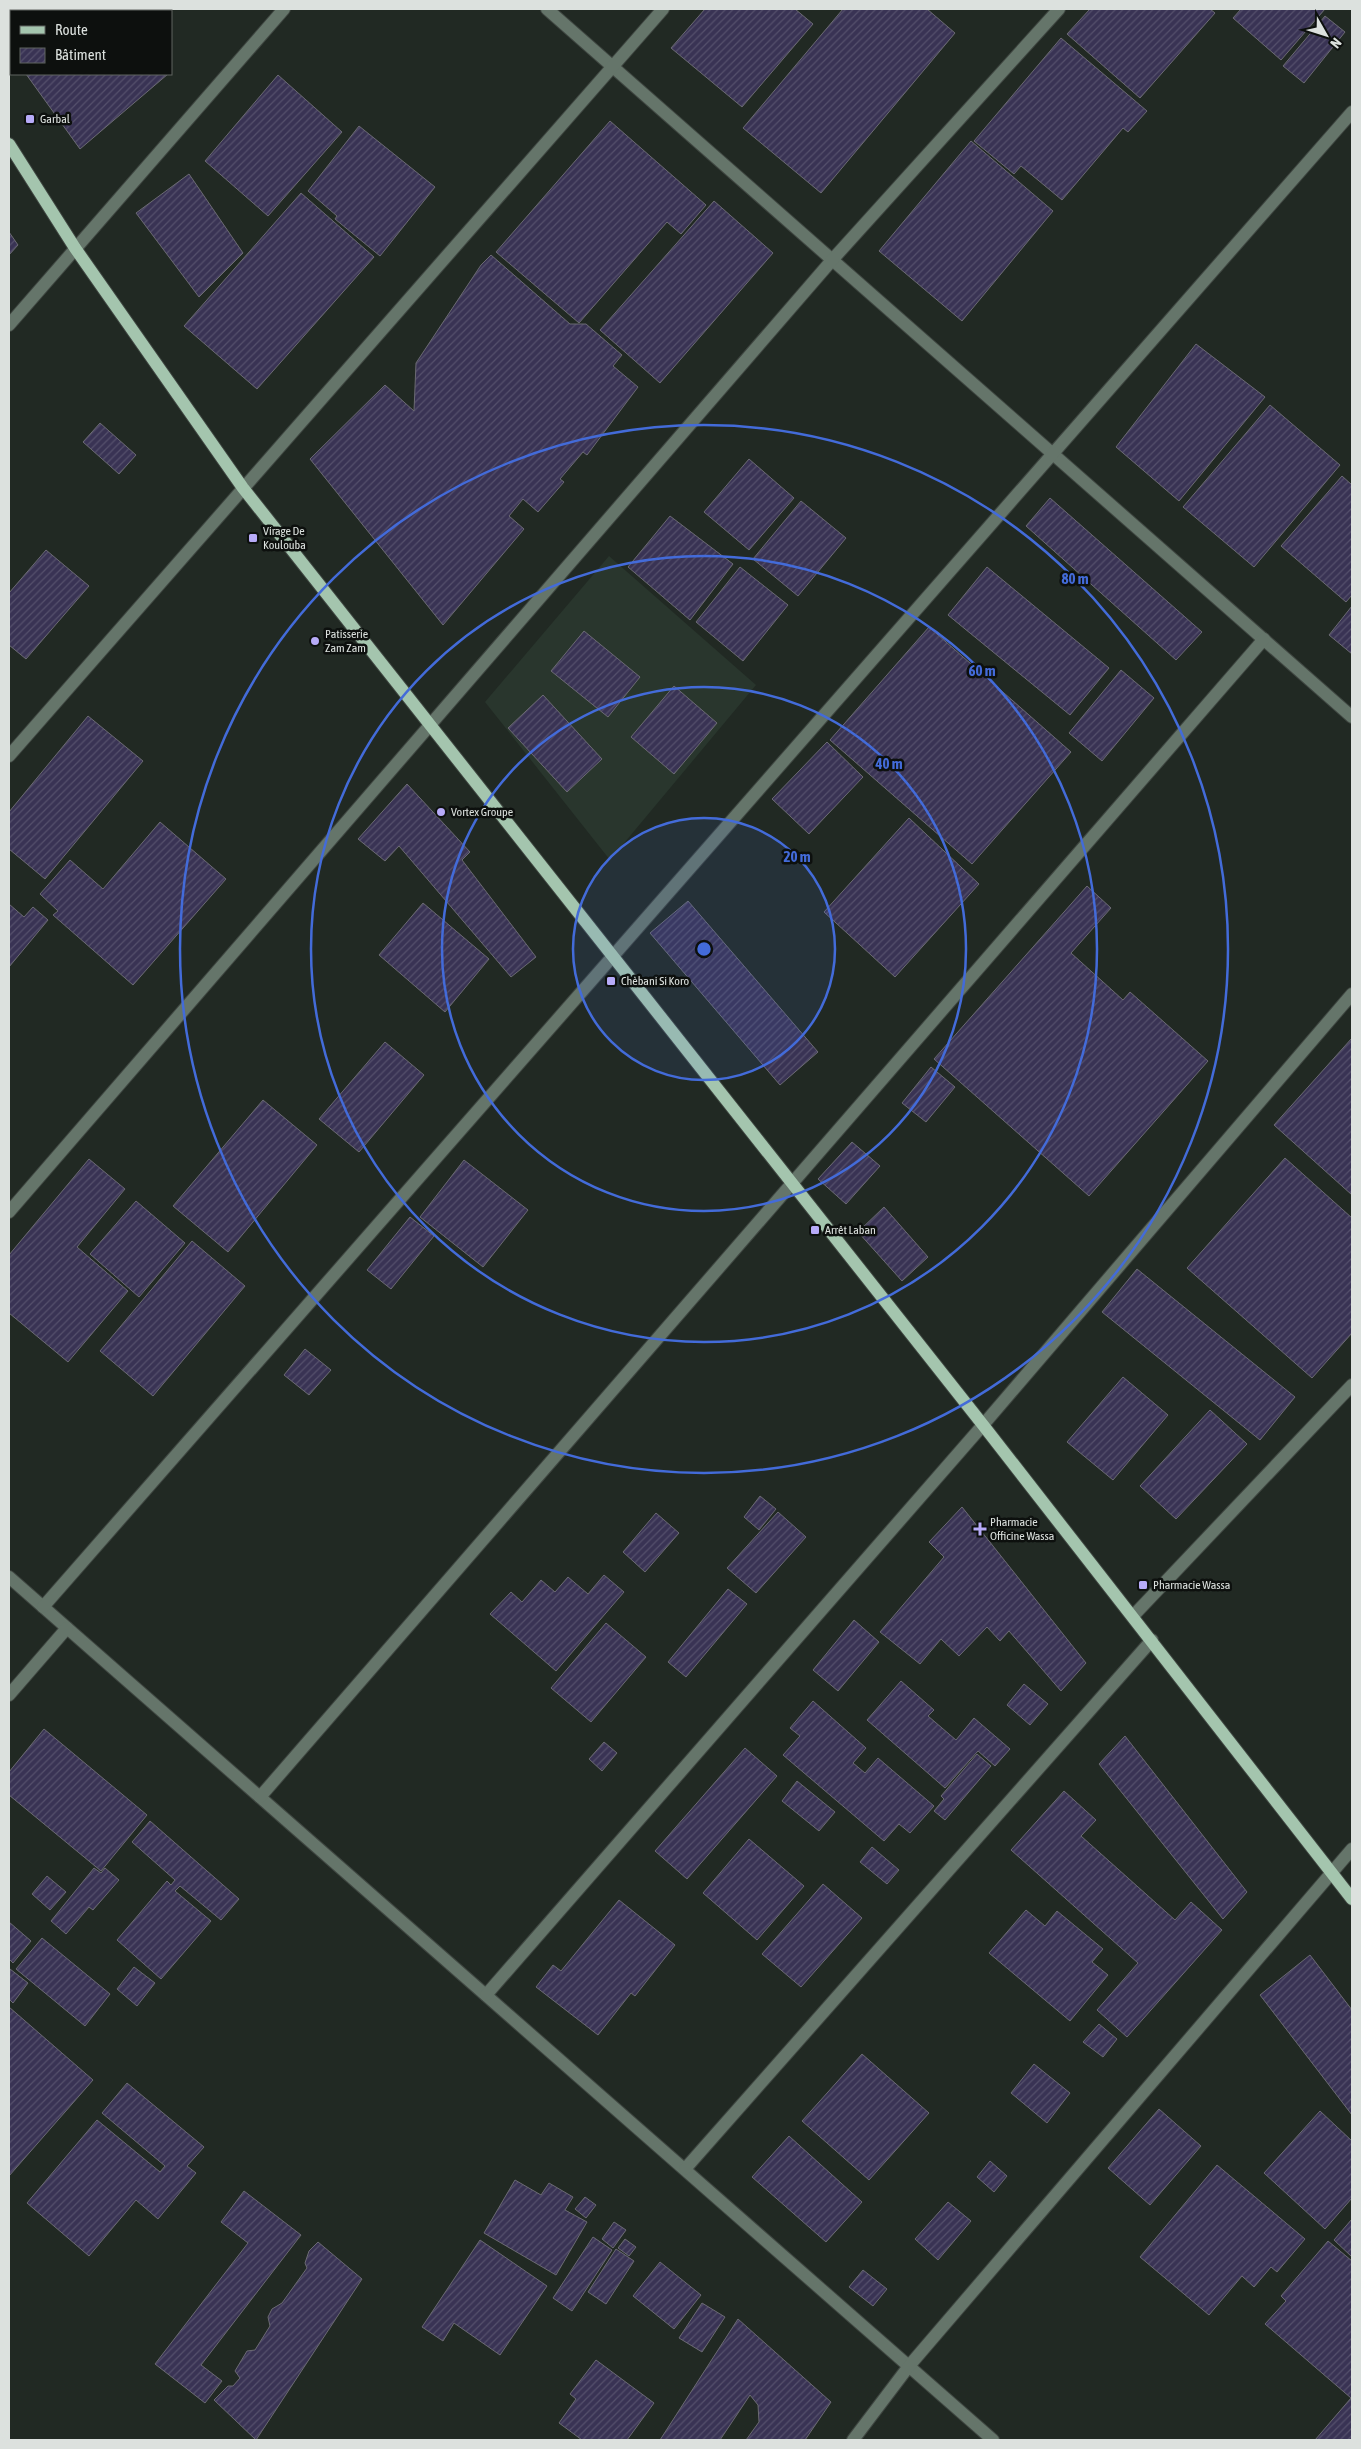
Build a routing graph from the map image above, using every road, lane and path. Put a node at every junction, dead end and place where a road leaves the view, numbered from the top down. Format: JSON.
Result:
{"nodes":[{"id":1,"x":284,"y":9,"type":"edge"},
{"id":2,"x":547,"y":9,"type":"edge"},
{"id":3,"x":663,"y":9,"type":"edge"},
{"id":4,"x":1059,"y":9,"type":"edge"},
{"id":5,"x":612,"y":66,"type":"junction"},
{"id":6,"x":1352,"y":112,"type":"edge"},
{"id":7,"x":9,"y":144,"type":"edge"},
{"id":8,"x":75,"y":248,"type":"junction"},
{"id":9,"x":832,"y":259,"type":"junction"},
{"id":10,"x":9,"y":324,"type":"edge"},
{"id":11,"x":1054,"y":454,"type":"junction"},
{"id":12,"x":243,"y":488,"type":"junction"},
{"id":13,"x":1264,"y":639,"type":"junction"},
{"id":14,"x":1352,"y":717,"type":"edge"},
{"id":15,"x":430,"y":726,"type":"junction"},
{"id":16,"x":9,"y":756,"type":"edge"},
{"id":17,"x":613,"y":957,"type":"junction"},
{"id":18,"x":1352,"y":994,"type":"edge"},
{"id":19,"x":792,"y":1183,"type":"junction"},
{"id":20,"x":9,"y":1212,"type":"edge"},
{"id":21,"x":1352,"y":1385,"type":"edge"},
{"id":22,"x":983,"y":1425,"type":"junction"},
{"id":23,"x":9,"y":1576,"type":"edge"},
{"id":24,"x":43,"y":1607,"type":"junction"},
{"id":25,"x":1133,"y":1616,"type":"junction"},
{"id":26,"x":67,"y":1628,"type":"junction"},
{"id":27,"x":1152,"y":1640,"type":"junction"},
{"id":28,"x":9,"y":1695,"type":"edge"},
{"id":29,"x":260,"y":1797,"type":"junction"},
{"id":30,"x":1352,"y":1848,"type":"edge"},
{"id":31,"x":1332,"y":1872,"type":"junction"},
{"id":32,"x":1352,"y":1899,"type":"edge"},
{"id":33,"x":486,"y":1996,"type":"junction"},
{"id":34,"x":684,"y":2169,"type":"junction"},
{"id":35,"x":909,"y":2366,"type":"junction"},
{"id":36,"x":853,"y":2440,"type":"edge"},
{"id":37,"x":993,"y":2440,"type":"edge"}],
"edges":[{"from":1,"to":8,"type":"street"},
{"from":2,"to":5,"type":"street"},
{"from":3,"to":5,"type":"street"},
{"from":4,"to":9,"type":"street"},
{"from":5,"to":9,"type":"street"},
{"from":5,"to":12,"type":"street"},
{"from":6,"to":11,"type":"street"},
{"from":7,"to":8,"type":"main road"},
{"from":8,"to":10,"type":"street"},
{"from":8,"to":12,"type":"main road"},
{"from":9,"to":11,"type":"street"},
{"from":9,"to":15,"type":"street"},
{"from":11,"to":13,"type":"street"},
{"from":11,"to":17,"type":"street"},
{"from":12,"to":15,"type":"main road"},
{"from":12,"to":16,"type":"street"},
{"from":13,"to":14,"type":"street"},
{"from":13,"to":19,"type":"street"},
{"from":15,"to":17,"type":"main road"},
{"from":15,"to":20,"type":"street"},
{"from":17,"to":19,"type":"main road"},
{"from":17,"to":24,"type":"street"},
{"from":18,"to":22,"type":"street"},
{"from":19,"to":22,"type":"main road"},
{"from":19,"to":29,"type":"street"},
{"from":21,"to":25,"type":"street"},
{"from":22,"to":25,"type":"main road"},
{"from":22,"to":33,"type":"street"},
{"from":23,"to":24,"type":"street"},
{"from":24,"to":26,"type":"street"},
{"from":25,"to":27,"type":"main road"},
{"from":26,"to":28,"type":"street"},
{"from":26,"to":29,"type":"street"},
{"from":27,"to":31,"type":"main road"},
{"from":27,"to":34,"type":"street"},
{"from":29,"to":33,"type":"street"},
{"from":30,"to":31,"type":"street"},
{"from":31,"to":32,"type":"main road"},
{"from":31,"to":35,"type":"street"},
{"from":33,"to":34,"type":"street"},
{"from":34,"to":35,"type":"street"},
{"from":35,"to":36,"type":"street"},
{"from":35,"to":37,"type":"street"}]}
